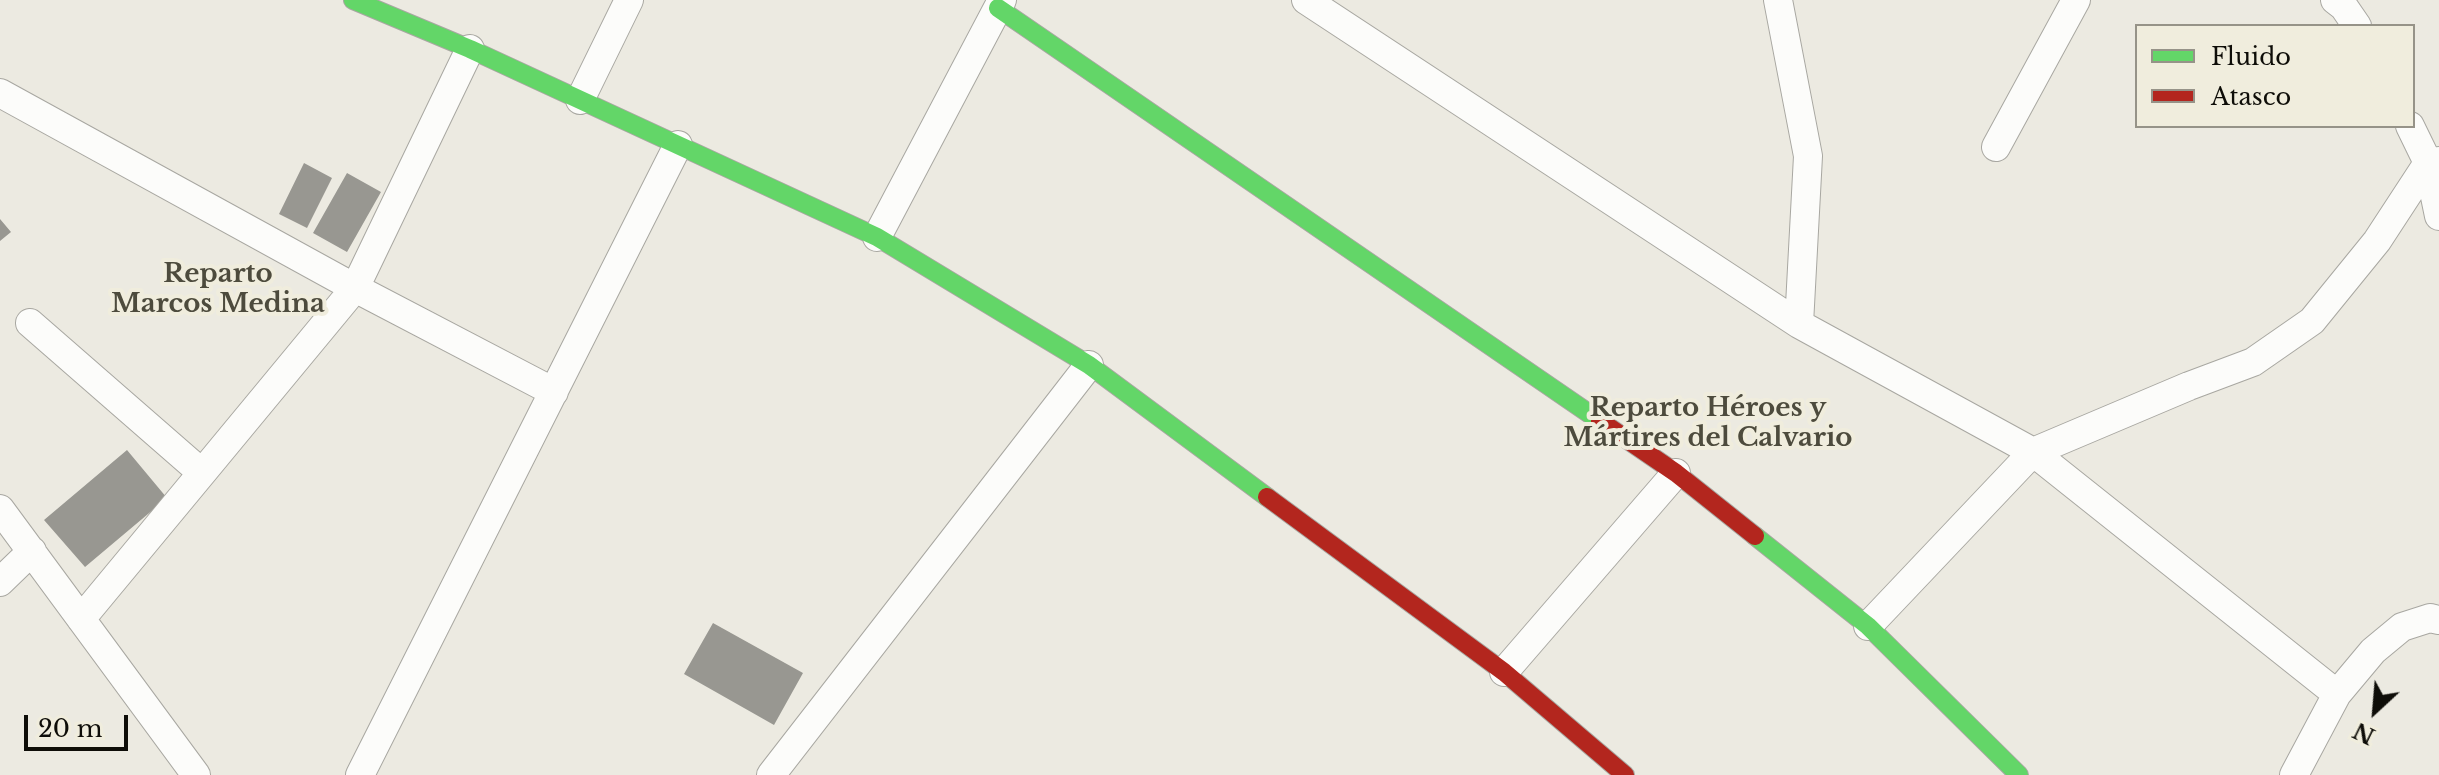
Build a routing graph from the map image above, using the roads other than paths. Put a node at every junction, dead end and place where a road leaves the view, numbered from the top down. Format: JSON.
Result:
{"nodes":[{"id":1,"x":353,"y":0,"type":"edge"},
{"id":2,"x":629,"y":0,"type":"edge"},
{"id":3,"x":1306,"y":0,"type":"edge"},
{"id":4,"x":1778,"y":0,"type":"edge"},
{"id":5,"x":2076,"y":0,"type":"edge"},
{"id":6,"x":2335,"y":0,"type":"edge"},
{"id":7,"x":1000,"y":4,"type":"edge"},
{"id":8,"x":2356,"y":24,"type":"edge"},
{"id":9,"x":470,"y":49,"type":"junction"},
{"id":10,"x":0,"y":93,"type":"edge"},
{"id":11,"x":580,"y":100,"type":"junction"},
{"id":12,"x":2411,"y":128,"type":"edge"},
{"id":13,"x":678,"y":145,"type":"junction"},
{"id":14,"x":1996,"y":147,"type":"dead end"},
{"id":15,"x":2433,"y":162,"type":"edge"},
{"id":16,"x":2439,"y":216,"type":"edge"},
{"id":17,"x":877,"y":237,"type":"junction"},
{"id":18,"x":355,"y":288,"type":"junction"},
{"id":19,"x":30,"y":323,"type":"dead end"},
{"id":20,"x":1799,"y":324,"type":"junction"},
{"id":21,"x":1089,"y":365,"type":"junction"},
{"id":22,"x":554,"y":392,"type":"junction"},
{"id":23,"x":2033,"y":452,"type":"junction"},
{"id":24,"x":202,"y":473,"type":"junction"},
{"id":25,"x":1676,"y":473,"type":"junction"},
{"id":26,"x":0,"y":509,"type":"edge"},
{"id":27,"x":32,"y":551,"type":"junction"},
{"id":28,"x":0,"y":582,"type":"edge"},
{"id":29,"x":81,"y":619,"type":"junction"},
{"id":30,"x":2439,"y":620,"type":"edge"},
{"id":31,"x":1868,"y":626,"type":"junction"},
{"id":32,"x":1504,"y":672,"type":"junction"},
{"id":33,"x":2337,"y":694,"type":"junction"},
{"id":34,"x":196,"y":775,"type":"edge"},
{"id":35,"x":360,"y":775,"type":"edge"},
{"id":36,"x":771,"y":775,"type":"edge"},
{"id":37,"x":1625,"y":775,"type":"edge"},
{"id":38,"x":2019,"y":775,"type":"edge"},
{"id":39,"x":2294,"y":775,"type":"edge"}],
"edges":[{"from":1,"to":9,"type":"street"},
{"from":2,"to":11,"type":"street"},
{"from":3,"to":20,"type":"street"},
{"from":4,"to":20,"type":"street"},
{"from":5,"to":14,"type":"street"},
{"from":6,"to":8,"type":"street"},
{"from":7,"to":17,"type":"street"},
{"from":7,"to":25,"type":"street"},
{"from":9,"to":11,"type":"street"},
{"from":9,"to":18,"type":"street"},
{"from":10,"to":18,"type":"street"},
{"from":11,"to":13,"type":"street"},
{"from":12,"to":15,"type":"street"},
{"from":13,"to":17,"type":"street"},
{"from":13,"to":22,"type":"street"},
{"from":15,"to":16,"type":"street"},
{"from":15,"to":23,"type":"street"},
{"from":17,"to":21,"type":"street"},
{"from":18,"to":22,"type":"street"},
{"from":18,"to":24,"type":"street"},
{"from":19,"to":24,"type":"street"},
{"from":20,"to":23,"type":"street"},
{"from":21,"to":32,"type":"street"},
{"from":21,"to":36,"type":"street"},
{"from":22,"to":35,"type":"street"},
{"from":23,"to":31,"type":"street"},
{"from":23,"to":33,"type":"street"},
{"from":24,"to":29,"type":"street"},
{"from":25,"to":31,"type":"street"},
{"from":25,"to":32,"type":"street"},
{"from":26,"to":27,"type":"street"},
{"from":27,"to":28,"type":"street"},
{"from":27,"to":29,"type":"street"},
{"from":29,"to":34,"type":"street"},
{"from":30,"to":33,"type":"street"},
{"from":31,"to":38,"type":"street"},
{"from":32,"to":37,"type":"street"},
{"from":33,"to":39,"type":"street"}]}
